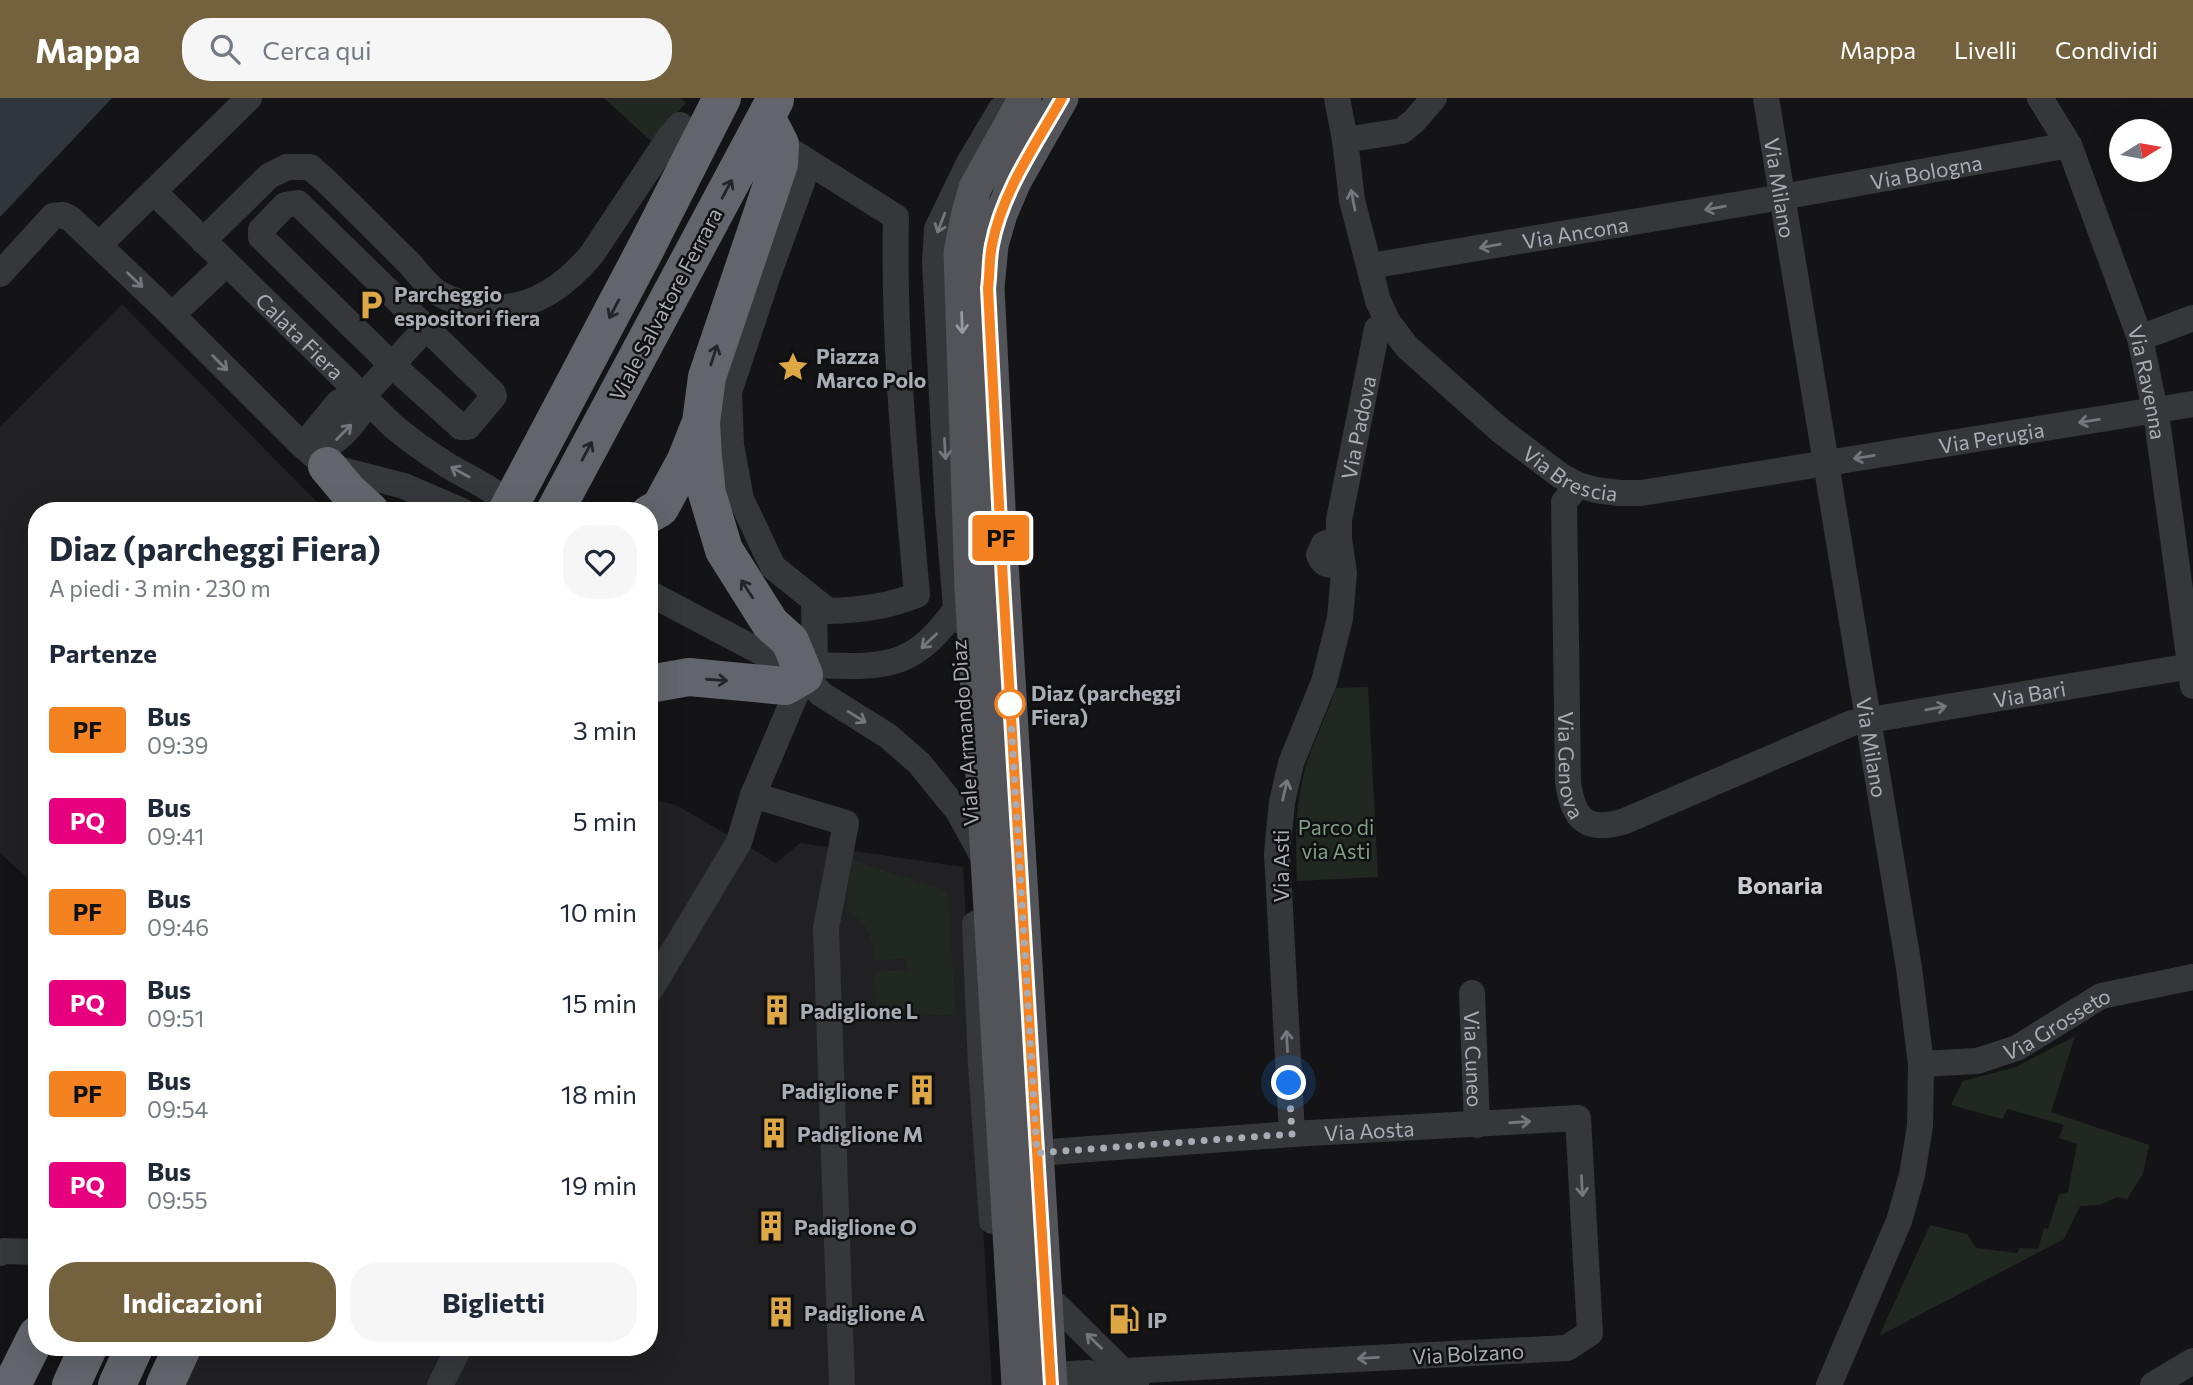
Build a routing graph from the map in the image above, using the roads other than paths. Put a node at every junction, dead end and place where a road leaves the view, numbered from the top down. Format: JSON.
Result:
{"nodes":[{"id":1,"x":249,"y":98,"type":"edge"},
{"id":2,"x":722,"y":98,"type":"edge"},
{"id":3,"x":1007,"y":98,"type":"edge"},
{"id":4,"x":1026,"y":98,"type":"edge"},
{"id":5,"x":1062,"y":98,"type":"edge"},
{"id":6,"x":1337,"y":98,"type":"edge"},
{"id":7,"x":1434,"y":98,"type":"edge"},
{"id":8,"x":1766,"y":98,"type":"edge"},
{"id":9,"x":2040,"y":98,"type":"edge"},
{"id":10,"x":680,"y":125,"type":"dead end"},
{"id":11,"x":783,"y":131,"type":"edge"},
{"id":12,"x":1345,"y":140,"type":"junction"},
{"id":13,"x":2069,"y":145,"type":"junction"},
{"id":14,"x":154,"y":192,"type":"junction"},
{"id":15,"x":1782,"y":197,"type":"junction"},
{"id":16,"x":91,"y":237,"type":"junction"},
{"id":17,"x":203,"y":241,"type":"junction"},
{"id":18,"x":226,"y":264,"type":"junction"},
{"id":19,"x":1370,"y":266,"type":"junction"},
{"id":20,"x":0,"y":274,"type":"edge"},
{"id":21,"x":1383,"y":312,"type":"junction"},
{"id":22,"x":172,"y":315,"type":"junction"},
{"id":23,"x":2193,"y":318,"type":"edge"},
{"id":24,"x":426,"y":328,"type":"junction"},
{"id":25,"x":2140,"y":338,"type":"junction"},
{"id":26,"x":392,"y":365,"type":"junction"},
{"id":27,"x":363,"y":396,"type":"junction"},
{"id":28,"x":2193,"y":404,"type":"edge"},
{"id":29,"x":2156,"y":411,"type":"junction"},
{"id":30,"x":701,"y":422,"type":"junction"},
{"id":31,"x":314,"y":455,"type":"junction"},
{"id":32,"x":1827,"y":463,"type":"junction"},
{"id":33,"x":1578,"y":485,"type":"junction"},
{"id":34,"x":360,"y":502,"type":"edge"},
{"id":35,"x":441,"y":502,"type":"edge"},
{"id":36,"x":504,"y":502,"type":"edge"},
{"id":37,"x":512,"y":502,"type":"edge"},
{"id":38,"x":560,"y":502,"type":"edge"},
{"id":39,"x":658,"y":509,"type":"edge"},
{"id":40,"x":1343,"y":565,"type":"joint"},
{"id":41,"x":658,"y":597,"type":"edge"},
{"id":42,"x":964,"y":599,"type":"junction"},
{"id":43,"x":825,"y":605,"type":"junction"},
{"id":44,"x":814,"y":668,"type":"junction"},
{"id":45,"x":2192,"y":676,"type":"edge"},
{"id":46,"x":658,"y":682,"type":"edge"},
{"id":47,"x":1869,"y":720,"type":"junction"},
{"id":48,"x":752,"y":795,"type":"junction"},
{"id":49,"x":970,"y":835,"type":"junction"},
{"id":50,"x":987,"y":863,"type":"junction"},
{"id":51,"x":658,"y":977,"type":"edge"},
{"id":52,"x":2193,"y":977,"type":"edge"},
{"id":53,"x":1472,"y":993,"type":"dead end"},
{"id":54,"x":1921,"y":1064,"type":"junction"},
{"id":55,"x":1578,"y":1118,"type":"joint"},
{"id":56,"x":1477,"y":1125,"type":"junction"},
{"id":57,"x":1292,"y":1134,"type":"junction"},
{"id":58,"x":1037,"y":1153,"type":"junction"},
{"id":59,"x":28,"y":1252,"type":"edge"},
{"id":60,"x":0,"y":1253,"type":"edge"},
{"id":61,"x":1046,"y":1303,"type":"junction"},
{"id":62,"x":28,"y":1356,"type":"edge"},
{"id":63,"x":44,"y":1356,"type":"edge"},
{"id":64,"x":84,"y":1356,"type":"edge"},
{"id":65,"x":130,"y":1356,"type":"edge"},
{"id":66,"x":133,"y":1356,"type":"edge"},
{"id":67,"x":178,"y":1356,"type":"edge"},
{"id":68,"x":455,"y":1356,"type":"edge"},
{"id":69,"x":2193,"y":1361,"type":"edge"},
{"id":70,"x":19,"y":1376,"type":"edge"},
{"id":71,"x":1124,"y":1380,"type":"edge"},
{"id":72,"x":1028,"y":1381,"type":"edge"},
{"id":73,"x":71,"y":1385,"type":"edge"},
{"id":74,"x":117,"y":1385,"type":"edge"},
{"id":75,"x":131,"y":1385,"type":"edge"},
{"id":76,"x":165,"y":1385,"type":"edge"},
{"id":77,"x":440,"y":1385,"type":"edge"},
{"id":78,"x":842,"y":1385,"type":"edge"},
{"id":79,"x":1829,"y":1385,"type":"edge"},
{"id":80,"x":2153,"y":1385,"type":"edge"}],
"edges":[{"from":1,"to":14,"type":"street"},
{"from":2,"to":37,"type":"highway","name":"Viale Salvatore Ferrara","one_way":true,"bridge":true},
{"from":3,"to":42,"type":"street","name":"Viale Armando Diaz","one_way":true},
{"from":4,"to":42,"type":"main road","name":"Viale Armando Diaz","one_way":true},
{"from":5,"to":58,"type":"main road"},
{"from":6,"to":12,"type":"street"},
{"from":7,"to":12,"type":"street"},
{"from":8,"to":15,"type":"street","name":"Via Milano"},
{"from":9,"to":13,"type":"street","name":"Via Ravenna"},
{"from":10,"to":17,"type":"street"},
{"from":30,"to":11,"type":"highway","one_way":true},
{"from":38,"to":11,"type":"highway","name":"Viale Salvatore Ferrara","one_way":true},
{"from":11,"to":43,"type":"street"},
{"from":11,"to":43,"type":"street"},
{"from":19,"to":12,"type":"street","one_way":true},
{"from":13,"to":15,"type":"street","name":"Via Bologna"},
{"from":13,"to":25,"type":"street","name":"Via Ravenna"},
{"from":14,"to":16,"type":"street"},
{"from":14,"to":17,"type":"street","name":"Calata Fiera"},
{"from":15,"to":19,"type":"street","name":"Via Ancona","one_way":true},
{"from":15,"to":32,"type":"street","name":"Via Milano"},
{"from":16,"to":20,"type":"street"},
{"from":16,"to":22,"type":"street","one_way":true},
{"from":17,"to":18,"type":"street","name":"Calata Fiera"},
{"from":18,"to":22,"type":"street"},
{"from":18,"to":27,"type":"street","name":"Calata Fiera"},
{"from":19,"to":21,"type":"street"},
{"from":21,"to":33,"type":"street","name":"Via Brescia"},
{"from":21,"to":40,"type":"street","name":"Via Padova"},
{"from":22,"to":31,"type":"street","one_way":true},
{"from":23,"to":25,"type":"street"},
{"from":24,"to":26,"type":"street"},
{"from":24,"to":26,"type":"street"},
{"from":24,"to":26,"type":"street"},
{"from":25,"to":29,"type":"street","name":"Via Ravenna"},
{"from":26,"to":27,"type":"street"},
{"from":27,"to":31,"type":"street"},
{"from":36,"to":27,"type":"street","name":"Calata Fiera","one_way":true},
{"from":28,"to":29,"type":"street","name":"Via Perugia"},
{"from":29,"to":32,"type":"street","name":"Via Perugia","one_way":true},
{"from":29,"to":45,"type":"street","name":"Via Ravenna"},
{"from":30,"to":39,"type":"highway"},
{"from":44,"to":30,"type":"highway","one_way":true},
{"from":31,"to":34,"type":"highway"},
{"from":31,"to":35,"type":"street"},
{"from":32,"to":33,"type":"street","name":"Via Brescia"},
{"from":32,"to":47,"type":"street","name":"Via Milano"},
{"from":33,"to":47,"type":"street","name":"Via Genova"},
{"from":57,"to":40,"type":"street","name":"Via Asti","one_way":true},
{"from":41,"to":44,"type":"street"},
{"from":42,"to":44,"type":"street","one_way":true},
{"from":42,"to":49,"type":"street","name":"Viale Armando Diaz"},
{"from":42,"to":50,"type":"main road","name":"Viale Armando Diaz"},
{"from":43,"to":44,"type":"street"},
{"from":46,"to":44,"type":"highway","one_way":true},
{"from":44,"to":48,"type":"street"},
{"from":44,"to":49,"type":"street","one_way":true},
{"from":47,"to":45,"type":"street","name":"Via Bari","one_way":true},
{"from":47,"to":54,"type":"street","name":"Via Milano"},
{"from":48,"to":51,"type":"street"},
{"from":48,"to":78,"type":"street"},
{"from":49,"to":50,"type":"street"},
{"from":49,"to":72,"type":"street","name":"Viale Armando Diaz"},
{"from":50,"to":72,"type":"main road","name":"Viale Armando Diaz"},
{"from":52,"to":54,"type":"street","name":"Via Grosseto"},
{"from":53,"to":56,"type":"street","name":"Via Cuneo"},
{"from":54,"to":79,"type":"street","name":"Via Milano"},
{"from":56,"to":55,"type":"street","name":"Via Aosta","one_way":true},
{"from":55,"to":71,"type":"street","name":"Via Bolzano","one_way":true},
{"from":56,"to":57,"type":"street","name":"Via Aosta"},
{"from":57,"to":58,"type":"street","name":"Via Aosta"},
{"from":58,"to":61,"type":"main road"},
{"from":59,"to":60,"type":"street"},
{"from":71,"to":61,"type":"street","one_way":true},
{"from":61,"to":72,"type":"main road"},
{"from":62,"to":70,"type":"highway"},
{"from":63,"to":70,"type":"highway"},
{"from":64,"to":73,"type":"highway"},
{"from":65,"to":74,"type":"highway"},
{"from":66,"to":75,"type":"highway"},
{"from":67,"to":76,"type":"highway"},
{"from":68,"to":77,"type":"street"},
{"from":69,"to":80,"type":"street"},
{"from":71,"to":72,"type":"street"}]}
